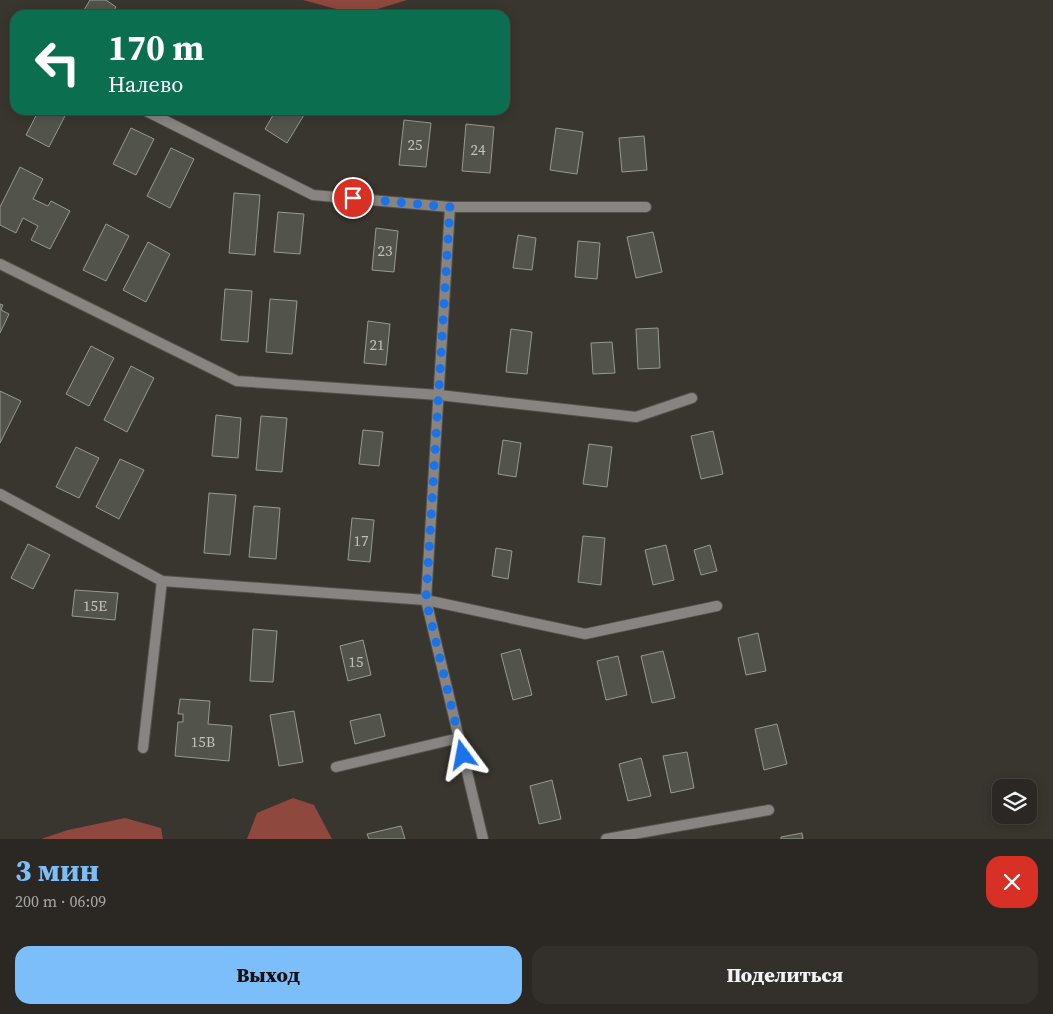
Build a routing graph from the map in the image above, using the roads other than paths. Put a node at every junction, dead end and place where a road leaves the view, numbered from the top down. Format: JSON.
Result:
{"nodes":[{"id":1,"x":154,"y":115,"type":"edge"},
{"id":2,"x":646,"y":206,"type":"dead end"},
{"id":3,"x":450,"y":207,"type":"junction"},
{"id":4,"x":0,"y":264,"type":"edge"},
{"id":5,"x":439,"y":395,"type":"junction"},
{"id":6,"x":692,"y":398,"type":"dead end"},
{"id":7,"x":0,"y":494,"type":"edge"},
{"id":8,"x":162,"y":581,"type":"junction"},
{"id":9,"x":426,"y":600,"type":"junction"},
{"id":10,"x":717,"y":606,"type":"dead end"},
{"id":11,"x":459,"y":738,"type":"junction"},
{"id":12,"x":143,"y":748,"type":"dead end"},
{"id":13,"x":336,"y":767,"type":"dead end"},
{"id":14,"x":769,"y":810,"type":"dead end"},
{"id":15,"x":483,"y":839,"type":"edge"},
{"id":16,"x":606,"y":839,"type":"edge"}],
"edges":[{"from":1,"to":3,"type":"street"},
{"from":2,"to":3,"type":"street"},
{"from":3,"to":5,"type":"street"},
{"from":4,"to":5,"type":"street"},
{"from":5,"to":6,"type":"street"},
{"from":5,"to":9,"type":"street"},
{"from":7,"to":8,"type":"street"},
{"from":8,"to":9,"type":"street"},
{"from":8,"to":12,"type":"street"},
{"from":9,"to":10,"type":"street"},
{"from":9,"to":11,"type":"street"},
{"from":11,"to":13,"type":"street"},
{"from":11,"to":15,"type":"street"},
{"from":14,"to":16,"type":"street"}]}
